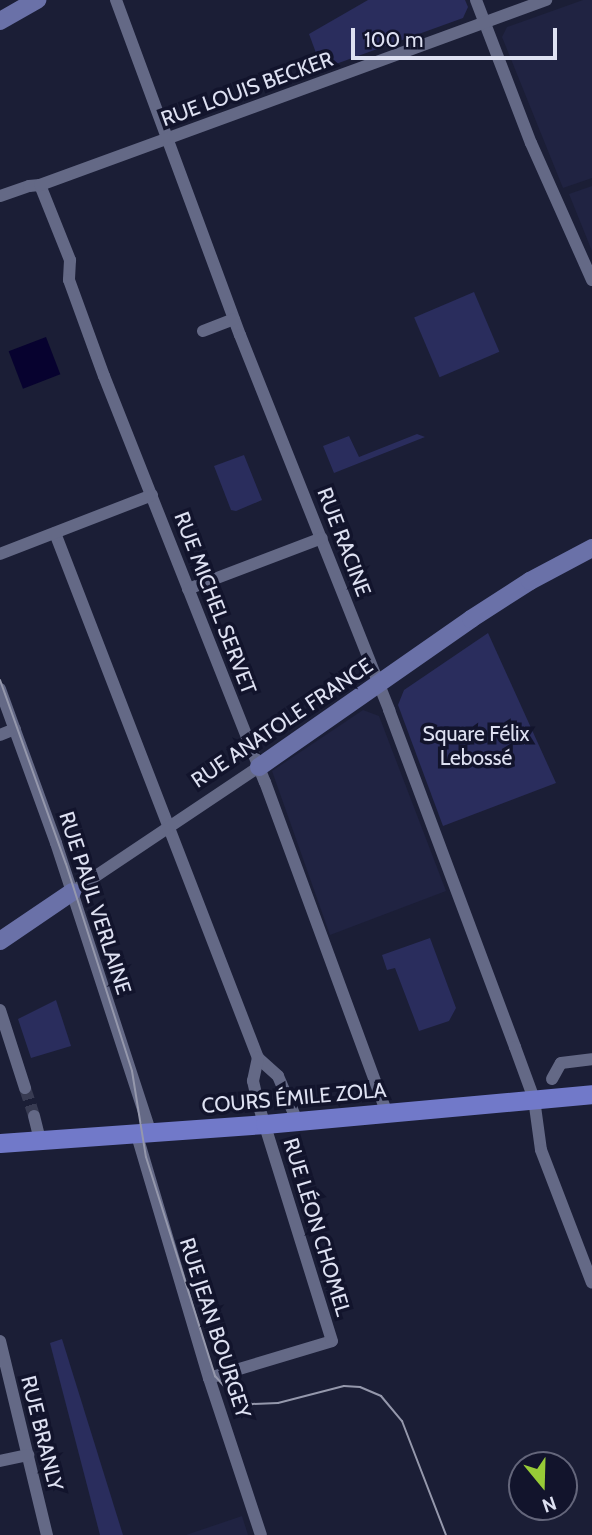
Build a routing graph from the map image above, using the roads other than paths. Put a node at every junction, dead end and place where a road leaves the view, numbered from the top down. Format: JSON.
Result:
{"nodes":[{"id":1,"x":37,"y":0,"type":"edge"},
{"id":2,"x":116,"y":0,"type":"edge"},
{"id":3,"x":476,"y":0,"type":"edge"},
{"id":4,"x":546,"y":0,"type":"edge"},
{"id":5,"x":0,"y":21,"type":"edge"},
{"id":6,"x":485,"y":21,"type":"junction"},
{"id":7,"x":169,"y":138,"type":"junction"},
{"id":8,"x":40,"y":185,"type":"junction"},
{"id":9,"x":0,"y":196,"type":"edge"},
{"id":10,"x":592,"y":280,"type":"edge"},
{"id":11,"x":234,"y":319,"type":"junction"},
{"id":12,"x":203,"y":331,"type":"dead end"},
{"id":13,"x":152,"y":495,"type":"junction"},
{"id":14,"x":55,"y":533,"type":"junction"},
{"id":15,"x":322,"y":538,"type":"junction"},
{"id":16,"x":592,"y":548,"type":"edge"},
{"id":17,"x":0,"y":554,"type":"edge"},
{"id":18,"x":188,"y":589,"type":"junction"},
{"id":19,"x":379,"y":686,"type":"junction"},
{"id":20,"x":0,"y":689,"type":"edge"},
{"id":21,"x":15,"y":729,"type":"junction"},
{"id":22,"x":0,"y":735,"type":"edge"},
{"id":23,"x":260,"y":767,"type":"junction"},
{"id":24,"x":170,"y":827,"type":"junction"},
{"id":25,"x":72,"y":892,"type":"junction"},
{"id":26,"x":0,"y":941,"type":"edge"},
{"id":27,"x":0,"y":1010,"type":"edge"},
{"id":28,"x":258,"y":1058,"type":"junction"},
{"id":29,"x":592,"y":1059,"type":"edge"},
{"id":30,"x":552,"y":1079,"type":"dead end"},
{"id":31,"x":25,"y":1088,"type":"tunnel mouth"},
{"id":32,"x":592,"y":1094,"type":"edge"},
{"id":33,"x":534,"y":1099,"type":"junction"},
{"id":34,"x":387,"y":1114,"type":"junction"},
{"id":35,"x":34,"y":1116,"type":"tunnel mouth"},
{"id":36,"x":297,"y":1121,"type":"junction"},
{"id":37,"x":265,"y":1124,"type":"junction"},
{"id":38,"x":143,"y":1132,"type":"junction"},
{"id":39,"x":40,"y":1140,"type":"junction"},
{"id":40,"x":0,"y":1143,"type":"edge"},
{"id":41,"x":592,"y":1283,"type":"edge"},
{"id":42,"x":0,"y":1341,"type":"edge"},
{"id":43,"x":208,"y":1378,"type":"junction"},
{"id":44,"x":28,"y":1455,"type":"junction"},
{"id":45,"x":0,"y":1461,"type":"edge"},
{"id":46,"x":47,"y":1535,"type":"edge"},
{"id":47,"x":261,"y":1535,"type":"edge"}],
"edges":[{"from":1,"to":5,"type":"street"},
{"from":2,"to":7,"type":"street","name":"RUE RACINE"},
{"from":3,"to":6,"type":"street"},
{"from":4,"to":6,"type":"street","name":"RUE LOUIS BECKER"},
{"from":6,"to":7,"type":"street","name":"RUE LOUIS BECKER"},
{"from":6,"to":10,"type":"street"},
{"from":7,"to":8,"type":"street","name":"RUE LOUIS BECKER"},
{"from":7,"to":11,"type":"street","name":"RUE RACINE"},
{"from":8,"to":9,"type":"street","name":"RUE LOUIS BECKER"},
{"from":8,"to":13,"type":"street","name":"RUE MICHEL SERVET"},
{"from":11,"to":12,"type":"street"},
{"from":11,"to":15,"type":"street","name":"RUE RACINE"},
{"from":13,"to":14,"type":"street"},
{"from":13,"to":18,"type":"street","name":"RUE MICHEL SERVET"},
{"from":14,"to":17,"type":"street"},
{"from":14,"to":24,"type":"street"},
{"from":15,"to":18,"type":"street"},
{"from":15,"to":19,"type":"street","name":"RUE RACINE"},
{"from":16,"to":19,"type":"street","name":"RUE ANATOLE FRANCE"},
{"from":18,"to":23,"type":"street","name":"RUE MICHEL SERVET"},
{"from":19,"to":23,"type":"street","name":"RUE ANATOLE FRANCE"},
{"from":19,"to":33,"type":"street","name":"RUE RACINE"},
{"from":20,"to":21,"type":"street","name":"RUE PAUL VERLAINE"},
{"from":21,"to":22,"type":"street"},
{"from":21,"to":25,"type":"street","name":"RUE PAUL VERLAINE"},
{"from":23,"to":24,"type":"street","name":"RUE ANATOLE FRANCE"},
{"from":23,"to":34,"type":"street","name":"RUE MICHEL SERVET"},
{"from":24,"to":25,"type":"street","name":"RUE ANATOLE FRANCE"},
{"from":24,"to":28,"type":"street"},
{"from":25,"to":26,"type":"street","name":"RUE ANATOLE FRANCE"},
{"from":25,"to":38,"type":"street","name":"RUE PAUL VERLAINE"},
{"from":27,"to":31,"type":"street"},
{"from":28,"to":36,"type":"street"},
{"from":28,"to":37,"type":"street","name":"RUE LÉON CHOMEL"},
{"from":29,"to":30,"type":"street"},
{"from":32,"to":33,"type":"main road","name":"COURS ÉMILE ZOLA"},
{"from":33,"to":34,"type":"main road","name":"COURS ÉMILE ZOLA"},
{"from":33,"to":41,"type":"street","name":"RUE RACINE"},
{"from":34,"to":36,"type":"main road","name":"COURS ÉMILE ZOLA"},
{"from":35,"to":39,"type":"street"},
{"from":36,"to":37,"type":"main road","name":"COURS ÉMILE ZOLA"},
{"from":37,"to":38,"type":"main road","name":"COURS ÉMILE ZOLA"},
{"from":37,"to":43,"type":"street","name":"RUE LÉON CHOMEL"},
{"from":38,"to":39,"type":"main road","name":"COURS ÉMILE ZOLA"},
{"from":38,"to":43,"type":"street","name":"RUE JEAN BOURGEY"},
{"from":39,"to":40,"type":"main road","name":"COURS ÉMILE ZOLA"},
{"from":42,"to":44,"type":"street","name":"RUE BRANLY"},
{"from":43,"to":47,"type":"street","name":"RUE JEAN BOURGEY"},
{"from":44,"to":45,"type":"street"},
{"from":44,"to":46,"type":"street","name":"RUE BRANLY"}]}
